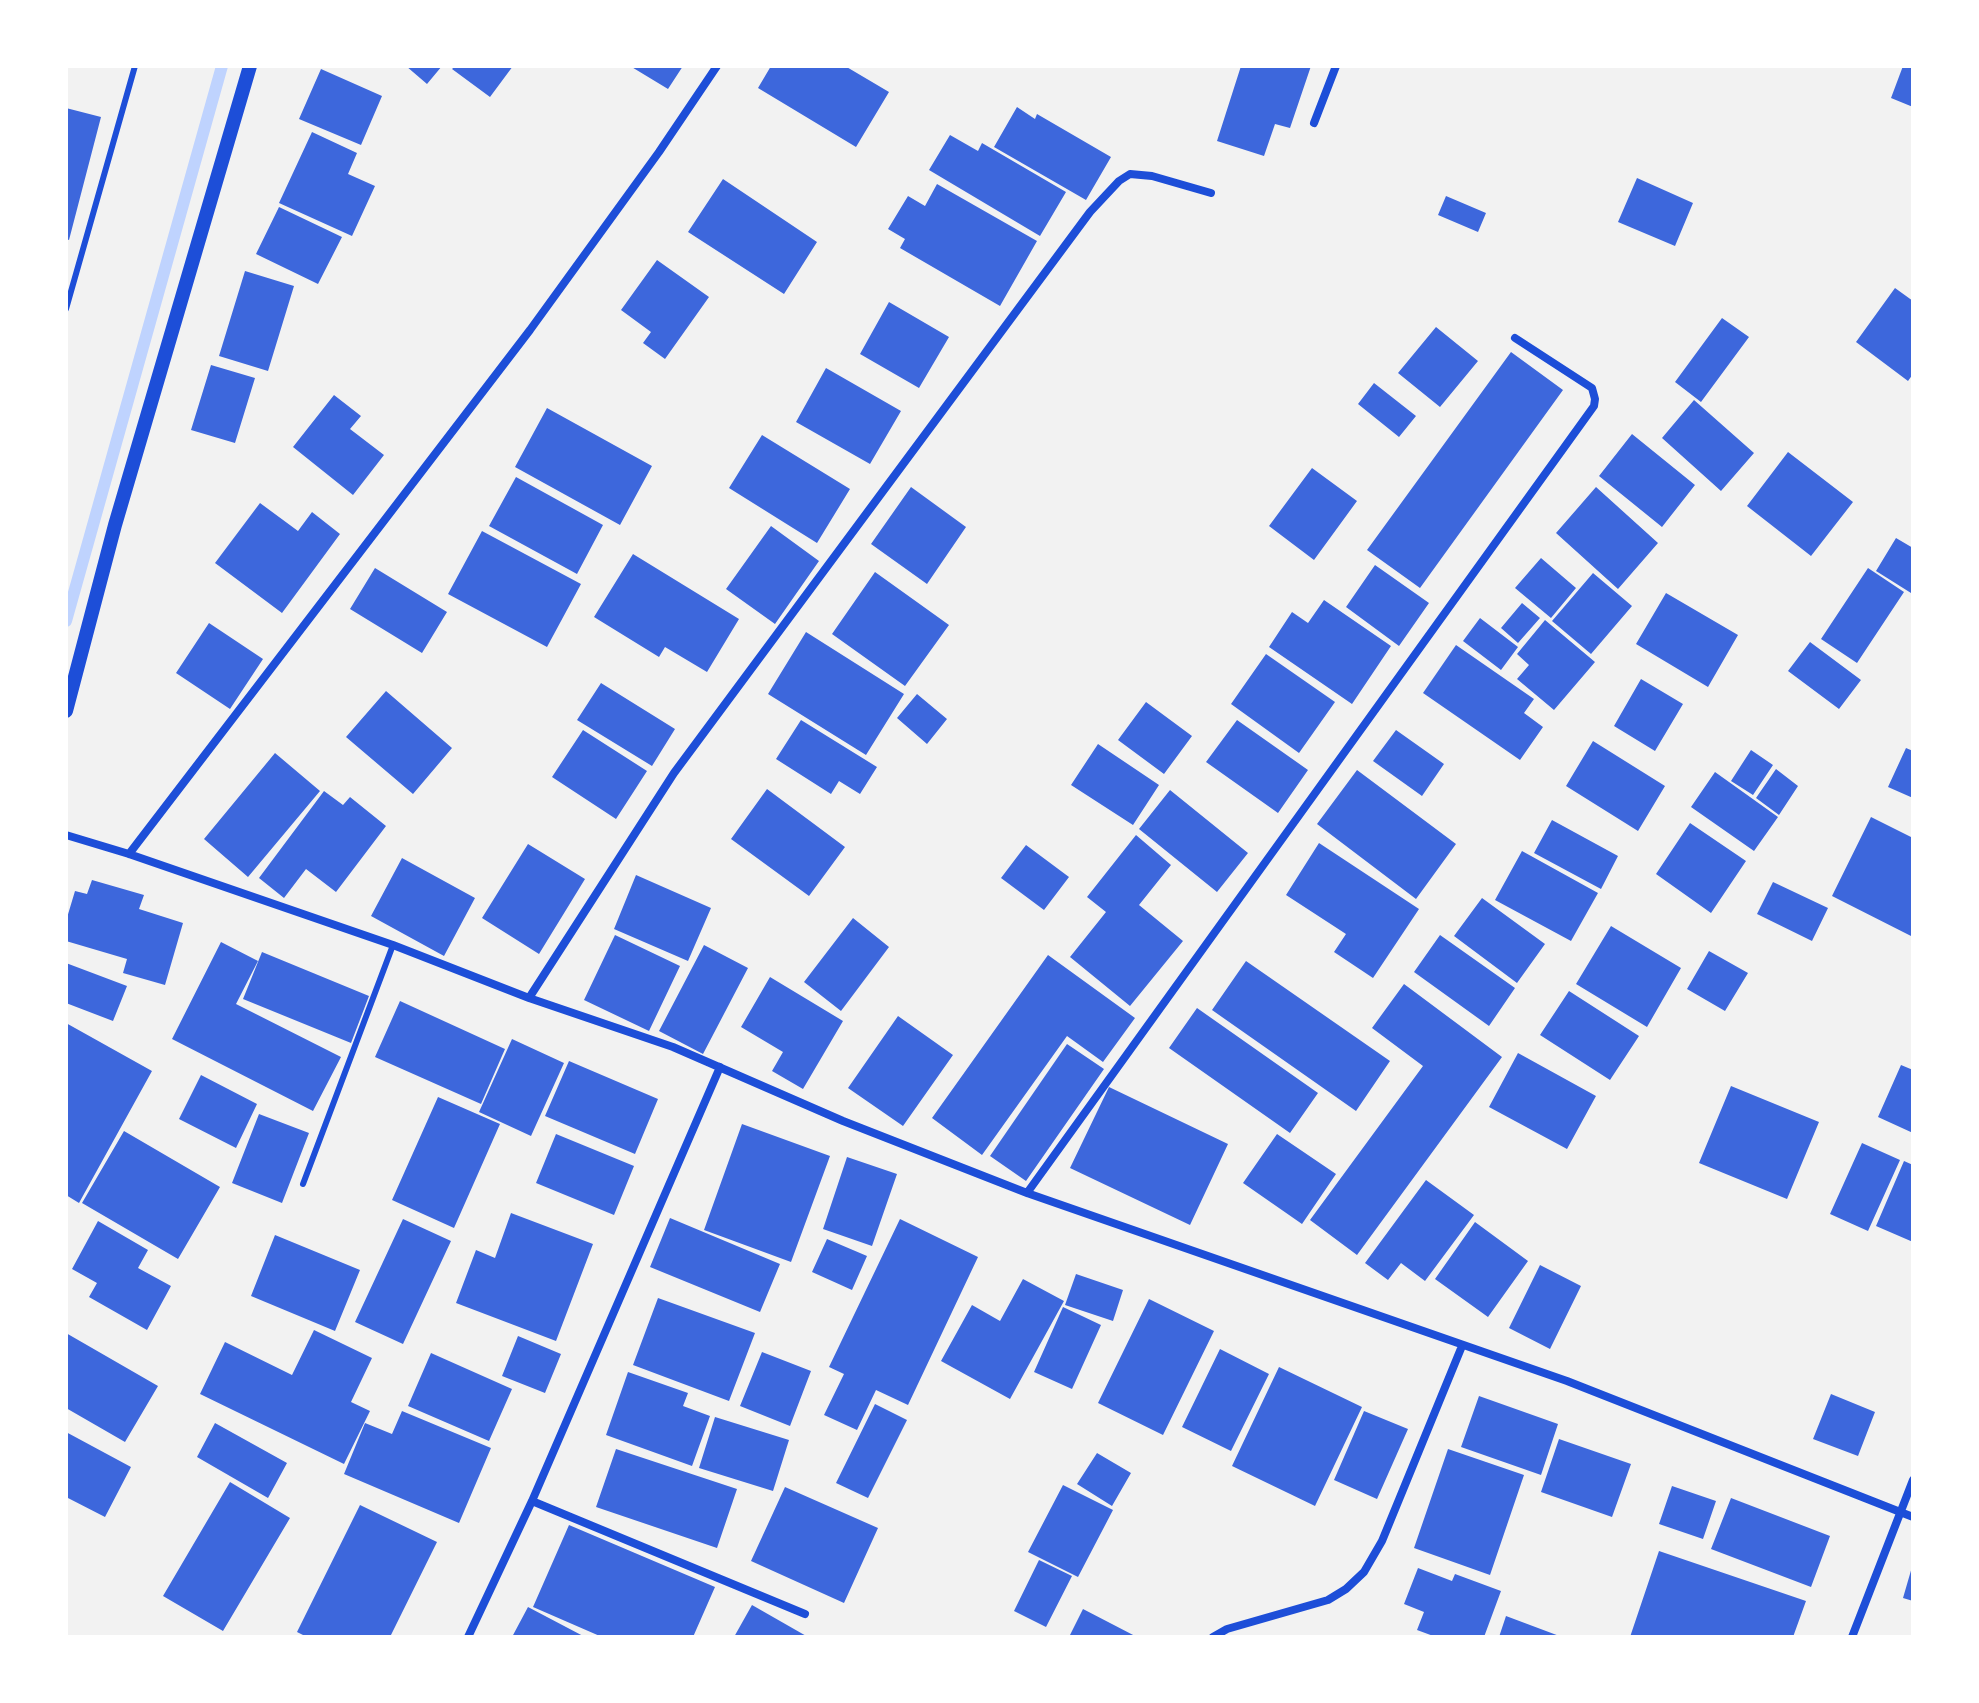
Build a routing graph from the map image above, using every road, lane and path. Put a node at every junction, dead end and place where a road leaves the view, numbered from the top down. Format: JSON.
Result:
{"nodes":[{"id":1,"x":135,"y":66,"type":"edge"},
{"id":2,"x":250,"y":66,"type":"edge"},
{"id":3,"x":717,"y":66,"type":"edge"},
{"id":4,"x":1336,"y":66,"type":"edge"},
{"id":5,"x":1314,"y":123,"type":"dead end"},
{"id":6,"x":1211,"y":193,"type":"dead end"},
{"id":7,"x":66,"y":309,"type":"edge"},
{"id":8,"x":1515,"y":338,"type":"dead end"},
{"id":9,"x":66,"y":711,"type":"edge"},
{"id":10,"x":66,"y":835,"type":"edge"},
{"id":11,"x":129,"y":854,"type":"junction"},
{"id":12,"x":393,"y":945,"type":"junction"},
{"id":13,"x":529,"y":998,"type":"junction"},
{"id":14,"x":720,"y":1067,"type":"junction"},
{"id":15,"x":303,"y":1184,"type":"dead end"},
{"id":16,"x":1027,"y":1193,"type":"junction"},
{"id":17,"x":1462,"y":1346,"type":"junction"},
{"id":18,"x":1913,"y":1480,"type":"edge"},
{"id":19,"x":532,"y":1501,"type":"junction"},
{"id":20,"x":1900,"y":1512,"type":"junction"},
{"id":21,"x":1913,"y":1517,"type":"edge"},
{"id":22,"x":805,"y":1614,"type":"dead end"},
{"id":23,"x":468,"y":1637,"type":"edge"},
{"id":24,"x":1213,"y":1637,"type":"edge"},
{"id":25,"x":1852,"y":1637,"type":"edge"}],
"edges":[{"from":1,"to":7,"type":"lane"},
{"from":2,"to":9,"type":"street"},
{"from":3,"to":11,"type":"street"},
{"from":4,"to":5,"type":"street"},
{"from":6,"to":13,"type":"street"},
{"from":8,"to":16,"type":"street"},
{"from":10,"to":11,"type":"street"},
{"from":11,"to":12,"type":"street"},
{"from":12,"to":13,"type":"street"},
{"from":12,"to":15,"type":"lane"},
{"from":13,"to":14,"type":"street"},
{"from":14,"to":16,"type":"street"},
{"from":14,"to":19,"type":"street"},
{"from":16,"to":17,"type":"street"},
{"from":17,"to":20,"type":"street"},
{"from":17,"to":24,"type":"street"},
{"from":18,"to":20,"type":"street"},
{"from":19,"to":22,"type":"street"},
{"from":19,"to":23,"type":"street"},
{"from":20,"to":21,"type":"street"},
{"from":20,"to":25,"type":"street"}]}
